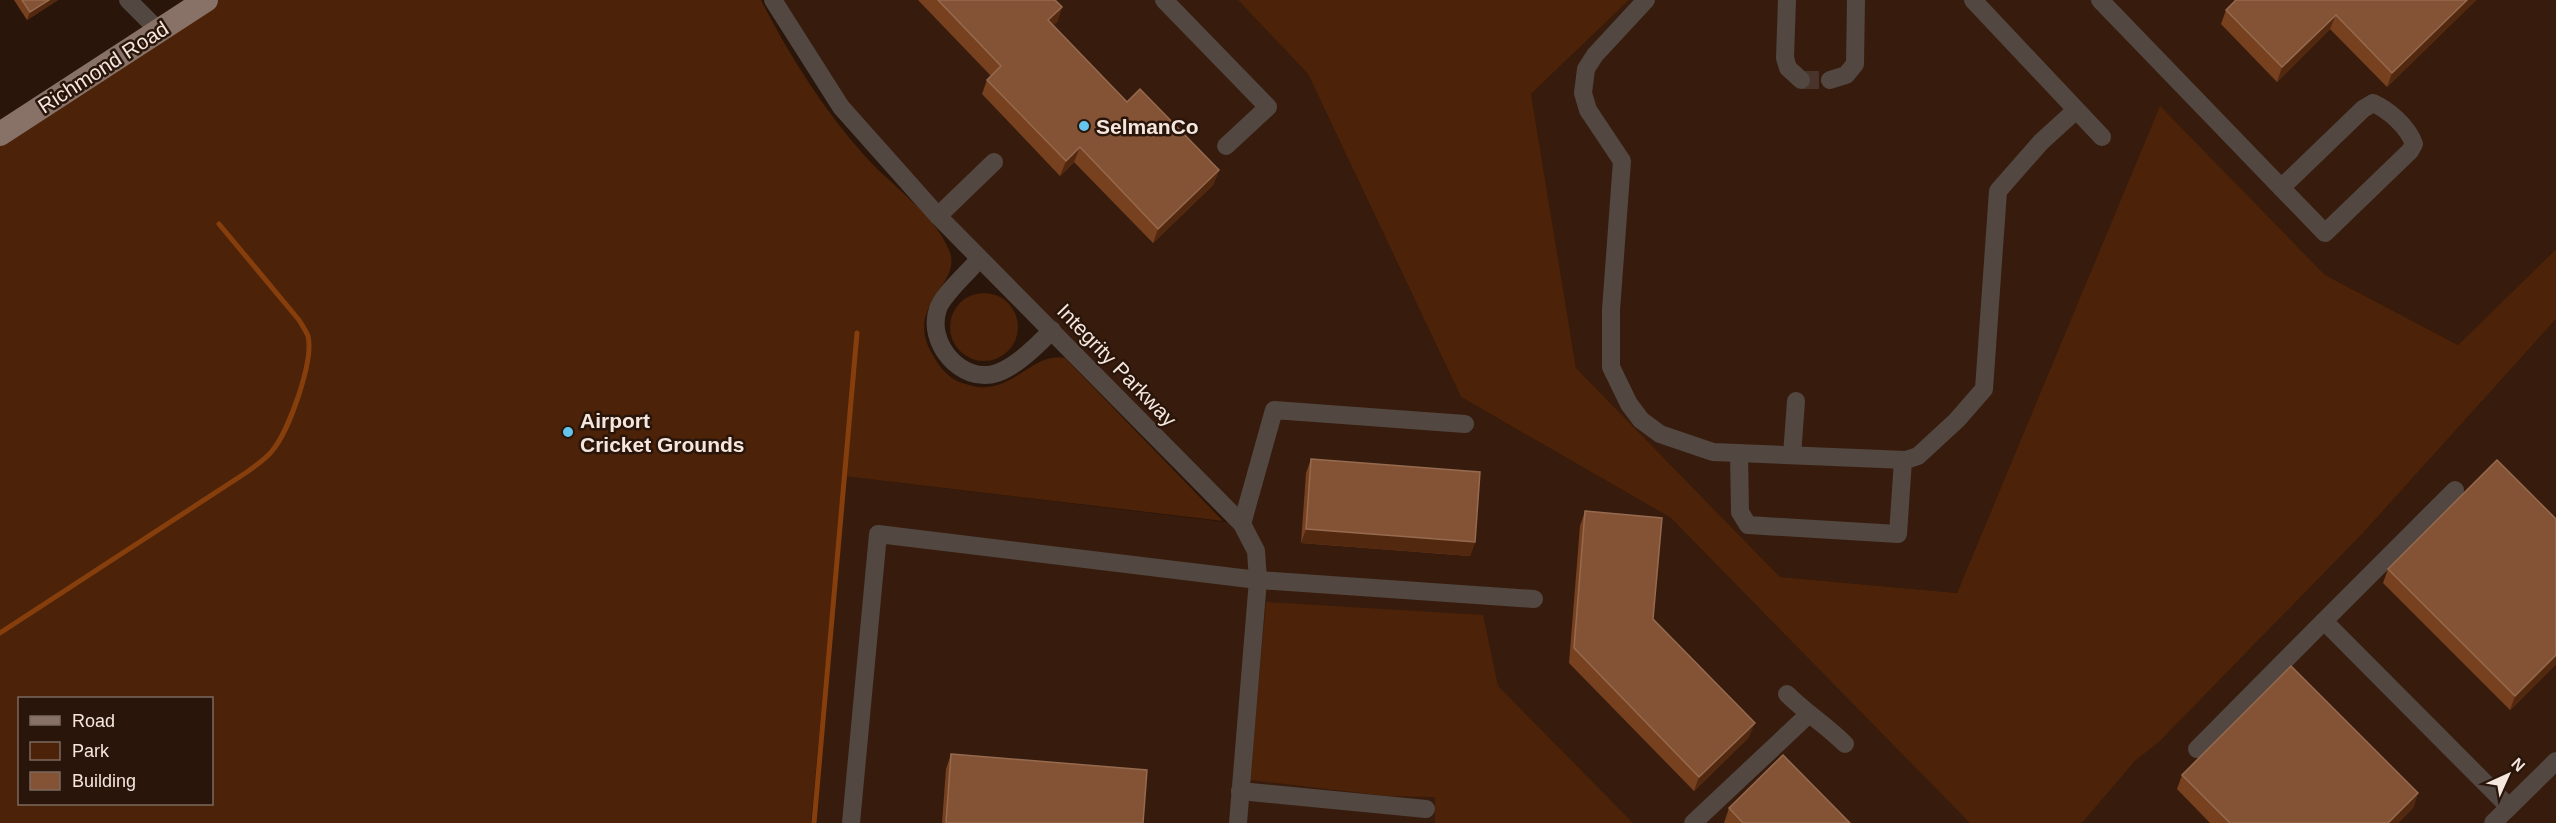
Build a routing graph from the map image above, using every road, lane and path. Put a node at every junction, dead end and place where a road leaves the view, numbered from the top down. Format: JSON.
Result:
{"nodes":[{"id":1,"x":128,"y":0,"type":"edge"},
{"id":2,"x":206,"y":0,"type":"edge"},
{"id":3,"x":773,"y":0,"type":"edge"},
{"id":4,"x":1164,"y":0,"type":"edge"},
{"id":5,"x":1646,"y":0,"type":"edge"},
{"id":6,"x":1787,"y":0,"type":"edge"},
{"id":7,"x":1856,"y":0,"type":"edge"},
{"id":8,"x":1973,"y":0,"type":"edge"},
{"id":9,"x":2100,"y":0,"type":"edge"},
{"id":10,"x":159,"y":31,"type":"junction"},
{"id":11,"x":1801,"y":80,"type":"dead end"},
{"id":12,"x":1830,"y":80,"type":"tunnel mouth"},
{"id":13,"x":2075,"y":111,"type":"junction"},
{"id":14,"x":0,"y":134,"type":"edge"},
{"id":15,"x":2102,"y":137,"type":"dead end"},
{"id":16,"x":1226,"y":146,"type":"dead end"},
{"id":17,"x":994,"y":162,"type":"dead end"},
{"id":18,"x":2281,"y":188,"type":"junction"},
{"id":19,"x":939,"y":216,"type":"junction"},
{"id":20,"x":979,"y":259,"type":"junction"},
{"id":21,"x":1052,"y":330,"type":"junction"},
{"id":22,"x":1796,"y":401,"type":"dead end"},
{"id":23,"x":1465,"y":424,"type":"dead end"},
{"id":24,"x":1739,"y":453,"type":"junction"},
{"id":25,"x":1792,"y":455,"type":"junction"},
{"id":26,"x":1903,"y":460,"type":"junction"},
{"id":27,"x":2455,"y":490,"type":"dead end"},
{"id":28,"x":1242,"y":524,"type":"junction"},
{"id":29,"x":1258,"y":580,"type":"junction"},
{"id":30,"x":1534,"y":599,"type":"dead end"},
{"id":31,"x":2324,"y":621,"type":"junction"},
{"id":32,"x":1787,"y":694,"type":"dead end"},
{"id":33,"x":1808,"y":715,"type":"junction"},
{"id":34,"x":1845,"y":744,"type":"dead end"},
{"id":35,"x":2197,"y":749,"type":"dead end"},
{"id":36,"x":2556,"y":761,"type":"edge"},
{"id":37,"x":1240,"y":791,"type":"junction"},
{"id":38,"x":2509,"y":807,"type":"junction"},
{"id":39,"x":1426,"y":809,"type":"dead end"},
{"id":40,"x":851,"y":823,"type":"edge"},
{"id":41,"x":1238,"y":823,"type":"edge"},
{"id":42,"x":1693,"y":823,"type":"edge"},
{"id":43,"x":2493,"y":823,"type":"edge"}],
"edges":[{"from":1,"to":10,"type":"street"},
{"from":2,"to":10,"type":"main road","name":"Richmond Road"},
{"from":3,"to":19,"type":"street","name":"Integrity Parkway"},
{"from":4,"to":16,"type":"street"},
{"from":5,"to":24,"type":"street"},
{"from":6,"to":11,"type":"street"},
{"from":7,"to":12,"type":"street"},
{"from":8,"to":13,"type":"street"},
{"from":9,"to":18,"type":"street"},
{"from":10,"to":14,"type":"main road","name":"Richmond Road"},
{"from":13,"to":15,"type":"street"},
{"from":13,"to":26,"type":"street"},
{"from":17,"to":19,"type":"street"},
{"from":18,"to":18,"type":"street"},
{"from":19,"to":20,"type":"street","name":"Integrity Parkway"},
{"from":20,"to":21,"type":"street","name":"Integrity Parkway"},
{"from":20,"to":21,"type":"street"},
{"from":21,"to":28,"type":"street","name":"Integrity Parkway"},
{"from":22,"to":25,"type":"street"},
{"from":23,"to":28,"type":"street"},
{"from":24,"to":25,"type":"street"},
{"from":24,"to":26,"type":"street"},
{"from":25,"to":26,"type":"street"},
{"from":27,"to":31,"type":"street"},
{"from":28,"to":29,"type":"street","name":"Integrity Parkway"},
{"from":29,"to":30,"type":"street"},
{"from":29,"to":37,"type":"street","name":"Integrity Parkway"},
{"from":29,"to":40,"type":"street"},
{"from":31,"to":35,"type":"street"},
{"from":31,"to":38,"type":"street"},
{"from":32,"to":33,"type":"street"},
{"from":33,"to":34,"type":"street"},
{"from":33,"to":42,"type":"street"},
{"from":36,"to":38,"type":"street"},
{"from":37,"to":39,"type":"street"},
{"from":37,"to":41,"type":"street","name":"Integrity Parkway"},
{"from":38,"to":43,"type":"street"}]}
